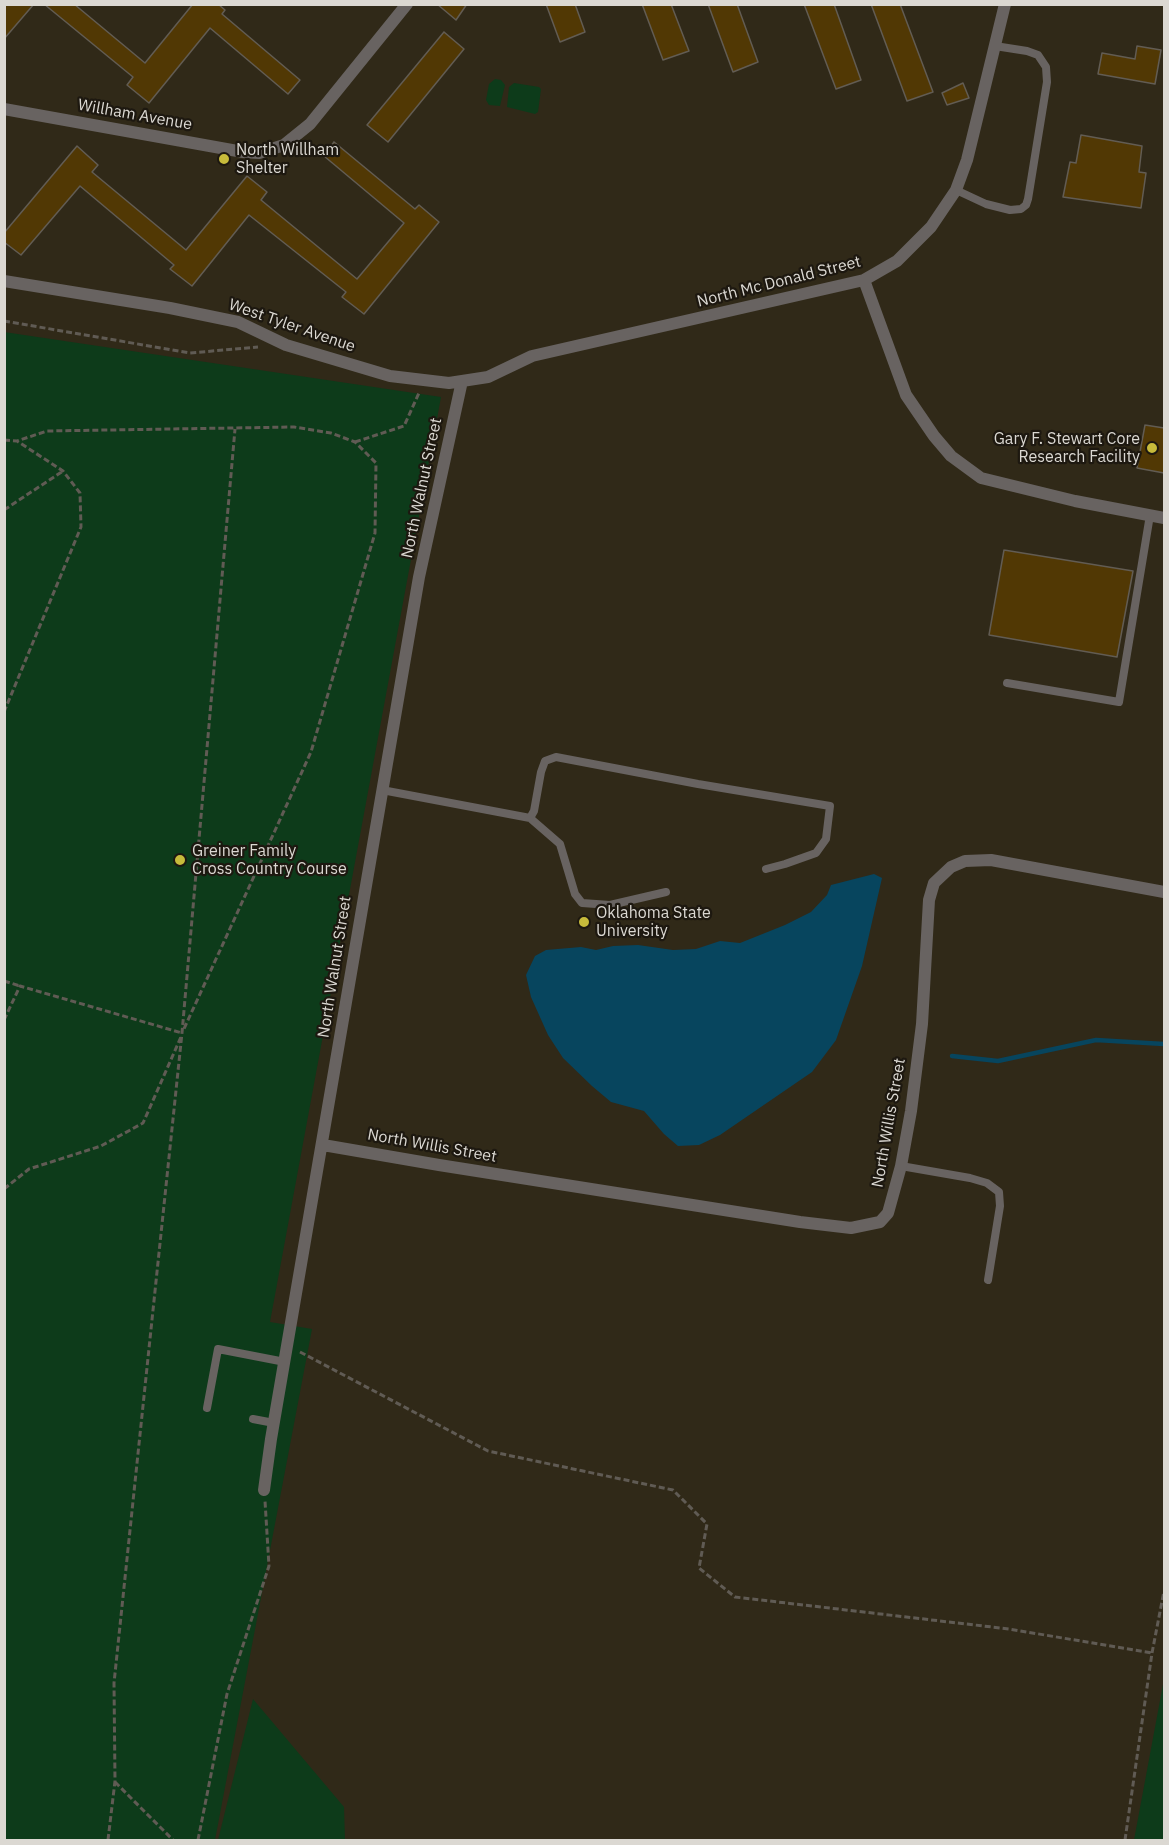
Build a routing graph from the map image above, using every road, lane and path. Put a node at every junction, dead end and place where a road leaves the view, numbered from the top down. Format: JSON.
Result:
{"nodes":[{"id":1,"x":407,"y":4,"type":"edge"},
{"id":2,"x":1005,"y":4,"type":"edge"},
{"id":3,"x":995,"y":46,"type":"junction"},
{"id":4,"x":4,"y":109,"type":"edge"},
{"id":5,"x":956,"y":190,"type":"junction"},
{"id":6,"x":864,"y":280,"type":"junction"},
{"id":7,"x":4,"y":281,"type":"edge"},
{"id":8,"x":4,"y":321,"type":"edge"},
{"id":9,"x":286,"y":345,"type":"junction"},
{"id":10,"x":425,"y":380,"type":"junction"},
{"id":11,"x":462,"y":381,"type":"junction"},
{"id":12,"x":234,"y":429,"type":"junction"},
{"id":13,"x":4,"y":440,"type":"edge"},
{"id":14,"x":18,"y":441,"type":"junction"},
{"id":15,"x":355,"y":442,"type":"junction"},
{"id":16,"x":63,"y":471,"type":"junction"},
{"id":17,"x":4,"y":510,"type":"edge"},
{"id":18,"x":1150,"y":515,"type":"junction"},
{"id":19,"x":1164,"y":518,"type":"edge"},
{"id":20,"x":1007,"y":683,"type":"dead end"},
{"id":21,"x":4,"y":712,"type":"edge"},
{"id":22,"x":382,"y":790,"type":"junction"},
{"id":23,"x":530,"y":818,"type":"junction"},
{"id":24,"x":766,"y":869,"type":"dead end"},
{"id":25,"x":666,"y":892,"type":"dead end"},
{"id":26,"x":1164,"y":892,"type":"edge"},
{"id":27,"x":4,"y":981,"type":"edge"},
{"id":28,"x":20,"y":986,"type":"junction"},
{"id":29,"x":4,"y":1020,"type":"edge"},
{"id":30,"x":182,"y":1033,"type":"junction"},
{"id":31,"x":323,"y":1144,"type":"junction"},
{"id":32,"x":901,"y":1166,"type":"junction"},
{"id":33,"x":4,"y":1189,"type":"edge"},
{"id":34,"x":988,"y":1280,"type":"dead end"},
{"id":35,"x":287,"y":1346,"type":"junction"},
{"id":36,"x":285,"y":1362,"type":"junction"},
{"id":37,"x":207,"y":1408,"type":"dead end"},
{"id":38,"x":253,"y":1419,"type":"dead end"},
{"id":39,"x":274,"y":1423,"type":"junction"},
{"id":40,"x":264,"y":1490,"type":"joint"},
{"id":41,"x":1164,"y":1591,"type":"edge"},
{"id":42,"x":1152,"y":1653,"type":"junction"},
{"id":43,"x":114,"y":1780,"type":"junction"},
{"id":44,"x":108,"y":1840,"type":"edge"},
{"id":45,"x":173,"y":1840,"type":"edge"},
{"id":46,"x":198,"y":1840,"type":"edge"},
{"id":47,"x":1125,"y":1840,"type":"edge"}],
"edges":[{"from":1,"to":4,"type":"street","name":"Willham Avenue"},
{"from":2,"to":3,"type":"street","name":"North Mc Donald Street"},
{"from":3,"to":5,"type":"street","name":"North Mc Donald Street"},
{"from":3,"to":5,"type":"lane"},
{"from":5,"to":6,"type":"street","name":"North Mc Donald Street"},
{"from":6,"to":11,"type":"street","name":"North Mc Donald Street"},
{"from":6,"to":18,"type":"street"},
{"from":7,"to":9,"type":"street","name":"West Tyler Avenue"},
{"from":8,"to":9,"type":"path"},
{"from":9,"to":10,"type":"street","name":"West Tyler Avenue"},
{"from":10,"to":11,"type":"street","name":"West Tyler Avenue"},
{"from":10,"to":15,"type":"path"},
{"from":11,"to":22,"type":"street","name":"North Walnut Street"},
{"from":12,"to":14,"type":"path"},
{"from":12,"to":15,"type":"path"},
{"from":12,"to":30,"type":"path"},
{"from":13,"to":14,"type":"path"},
{"from":14,"to":16,"type":"path"},
{"from":15,"to":30,"type":"path"},
{"from":16,"to":17,"type":"path"},
{"from":16,"to":21,"type":"path"},
{"from":18,"to":19,"type":"street"},
{"from":18,"to":20,"type":"lane"},
{"from":22,"to":23,"type":"lane"},
{"from":22,"to":31,"type":"street","name":"North Walnut Street"},
{"from":23,"to":24,"type":"lane"},
{"from":23,"to":25,"type":"lane"},
{"from":26,"to":32,"type":"street","name":"North Willis Street"},
{"from":27,"to":28,"type":"path"},
{"from":28,"to":29,"type":"path"},
{"from":28,"to":30,"type":"path"},
{"from":30,"to":33,"type":"path"},
{"from":30,"to":43,"type":"path"},
{"from":31,"to":32,"type":"street","name":"North Willis Street"},
{"from":31,"to":35,"type":"street","name":"North Walnut Street"},
{"from":32,"to":34,"type":"lane"},
{"from":35,"to":36,"type":"street","name":"North Walnut Street"},
{"from":35,"to":42,"type":"path"},
{"from":36,"to":37,"type":"lane"},
{"from":36,"to":39,"type":"street","name":"North Walnut Street"},
{"from":38,"to":39,"type":"lane"},
{"from":39,"to":40,"type":"street","name":"North Walnut Street"},
{"from":40,"to":46,"type":"path"},
{"from":41,"to":42,"type":"path"},
{"from":42,"to":47,"type":"path"},
{"from":43,"to":44,"type":"path"},
{"from":43,"to":45,"type":"path"}]}
